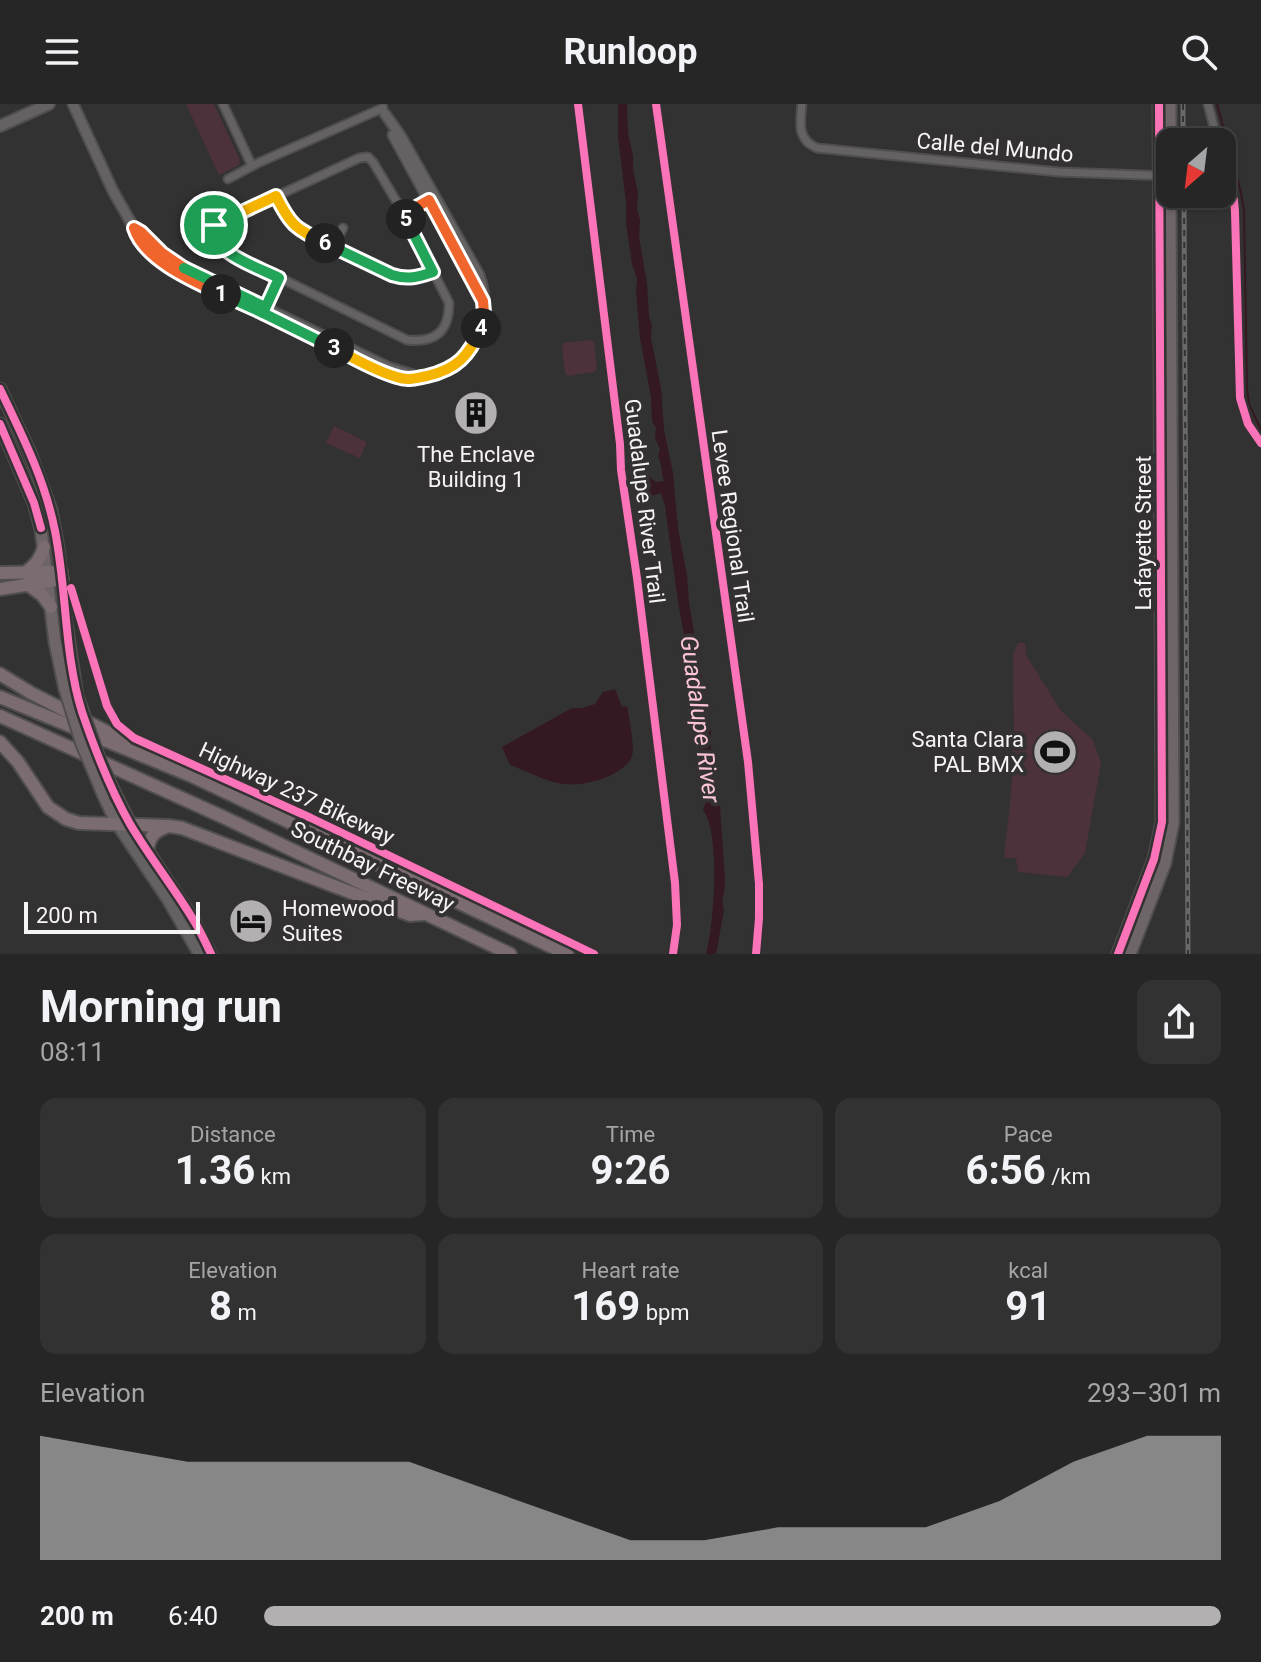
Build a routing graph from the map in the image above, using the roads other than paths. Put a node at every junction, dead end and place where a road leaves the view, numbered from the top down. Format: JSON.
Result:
{"nodes":[{"id":1,"x":49,"y":104,"type":"edge"},
{"id":2,"x":73,"y":104,"type":"edge"},
{"id":3,"x":223,"y":104,"type":"edge"},
{"id":4,"x":802,"y":104,"type":"edge"},
{"id":5,"x":1159,"y":104,"type":"edge"},
{"id":6,"x":1170,"y":104,"type":"edge"},
{"id":7,"x":1208,"y":104,"type":"edge"},
{"id":8,"x":383,"y":109,"type":"edge"},
{"id":9,"x":0,"y":126,"type":"edge"},
{"id":10,"x":1161,"y":128,"type":"edge"},
{"id":11,"x":1170,"y":128,"type":"edge"},
{"id":12,"x":1214,"y":128,"type":"edge"},
{"id":13,"x":252,"y":166,"type":"junction"},
{"id":14,"x":1156,"y":176,"type":"edge"},
{"id":15,"x":228,"y":179,"type":"dead end"},
{"id":16,"x":276,"y":196,"type":"junction"},
{"id":17,"x":432,"y":198,"type":"junction"},
{"id":18,"x":1164,"y":208,"type":"edge"},
{"id":19,"x":1170,"y":208,"type":"edge"},
{"id":20,"x":1234,"y":208,"type":"edge"},
{"id":21,"x":404,"y":214,"type":"junction"},
{"id":22,"x":343,"y":228,"type":"dead end"},
{"id":23,"x":211,"y":233,"type":"junction"},
{"id":24,"x":199,"y":236,"type":"dead end"},
{"id":25,"x":333,"y":247,"type":"junction"},
{"id":26,"x":433,"y":272,"type":"junction"},
{"id":27,"x":279,"y":278,"type":"junction"},
{"id":28,"x":264,"y":310,"type":"junction"},
{"id":29,"x":0,"y":389,"type":"edge"},
{"id":30,"x":0,"y":424,"type":"edge"},
{"id":31,"x":1261,"y":443,"type":"edge"},
{"id":32,"x":44,"y":547,"type":"junction"},
{"id":33,"x":0,"y":573,"type":"edge"},
{"id":34,"x":55,"y":576,"type":"junction"},
{"id":35,"x":27,"y":578,"type":"junction"},
{"id":36,"x":0,"y":589,"type":"edge"},
{"id":37,"x":51,"y":607,"type":"junction"},
{"id":38,"x":0,"y":674,"type":"edge"},
{"id":39,"x":0,"y":697,"type":"edge"},
{"id":40,"x":0,"y":716,"type":"edge"},
{"id":41,"x":0,"y":742,"type":"edge"},
{"id":42,"x":192,"y":776,"type":"junction"},
{"id":43,"x":117,"y":824,"type":"junction"},
{"id":44,"x":131,"y":825,"type":"junction"},
{"id":45,"x":169,"y":826,"type":"junction"},
{"id":46,"x":147,"y":850,"type":"junction"},
{"id":47,"x":428,"y":914,"type":"junction"},
{"id":48,"x":199,"y":954,"type":"edge"},
{"id":49,"x":211,"y":954,"type":"edge"},
{"id":50,"x":510,"y":954,"type":"edge"},
{"id":51,"x":567,"y":954,"type":"edge"},
{"id":52,"x":1118,"y":954,"type":"edge"},
{"id":53,"x":1130,"y":954,"type":"edge"}],
"edges":[{"from":1,"to":9,"type":"main road"},
{"from":2,"to":28,"type":"street"},
{"from":3,"to":13,"type":"street"},
{"from":4,"to":14,"type":"street","name":"Calle del Mundo"},
{"from":5,"to":10,"type":"main road","name":"Lafayette Street"},
{"from":6,"to":11,"type":"main road"},
{"from":7,"to":12,"type":"street"},
{"from":8,"to":13,"type":"street"},
{"from":8,"to":17,"type":"street"},
{"from":13,"to":15,"type":"street"},
{"from":16,"to":21,"type":"street"},
{"from":16,"to":23,"type":"street"},
{"from":16,"to":25,"type":"street"},
{"from":17,"to":21,"type":"street"},
{"from":17,"to":28,"type":"street"},
{"from":18,"to":52,"type":"main road","name":"Lafayette Street"},
{"from":19,"to":53,"type":"main road","name":"Lafayette Street"},
{"from":20,"to":31,"type":"street"},
{"from":21,"to":26,"type":"street"},
{"from":22,"to":25,"type":"street"},
{"from":23,"to":24,"type":"street"},
{"from":23,"to":27,"type":"street"},
{"from":25,"to":26,"type":"street"},
{"from":26,"to":27,"type":"street"},
{"from":27,"to":28,"type":"street"},
{"from":29,"to":34,"type":"main road"},
{"from":30,"to":32,"type":"main road"},
{"from":32,"to":34,"type":"main road"},
{"from":32,"to":35,"type":"highway"},
{"from":33,"to":35,"type":"highway"},
{"from":34,"to":35,"type":"highway"},
{"from":34,"to":37,"type":"main road"},
{"from":34,"to":44,"type":"main road","bridge":true},
{"from":35,"to":36,"type":"highway"},
{"from":35,"to":37,"type":"highway"},
{"from":37,"to":43,"type":"main road","bridge":true},
{"from":38,"to":42,"type":"highway"},
{"from":39,"to":42,"type":"highway","name":"Southbay Freeway"},
{"from":40,"to":47,"type":"highway","name":"Southbay Freeway"},
{"from":41,"to":43,"type":"highway"},
{"from":42,"to":51,"type":"highway","name":"Southbay Freeway"},
{"from":43,"to":44,"type":"highway"},
{"from":43,"to":48,"type":"main road"},
{"from":44,"to":45,"type":"highway"},
{"from":44,"to":46,"type":"main road"},
{"from":45,"to":46,"type":"highway"},
{"from":45,"to":47,"type":"highway"},
{"from":46,"to":49,"type":"main road"},
{"from":47,"to":50,"type":"highway","name":"Southbay Freeway"}]}
